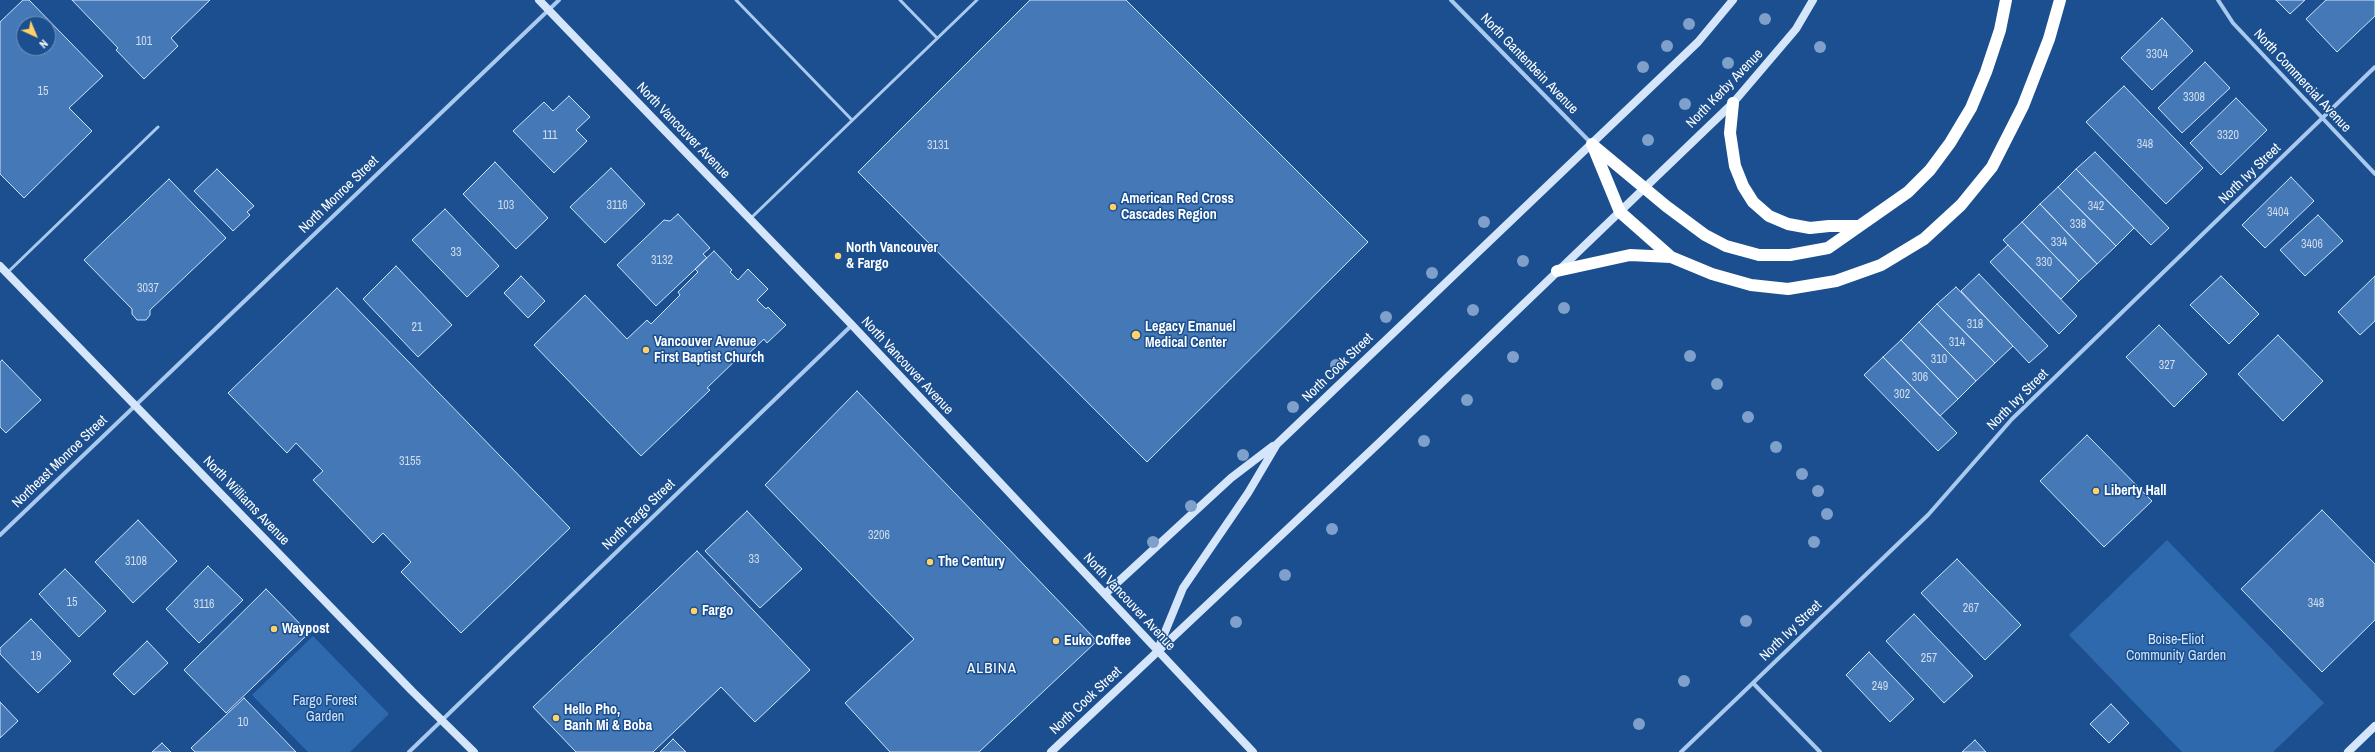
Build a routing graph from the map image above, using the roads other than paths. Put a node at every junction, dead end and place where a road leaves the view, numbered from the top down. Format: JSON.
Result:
{"nodes":[{"id":1,"x":539,"y":0,"type":"edge"},
{"id":2,"x":559,"y":0,"type":"edge"},
{"id":3,"x":736,"y":0,"type":"edge"},
{"id":4,"x":900,"y":0,"type":"edge"},
{"id":5,"x":977,"y":0,"type":"edge"},
{"id":6,"x":1451,"y":0,"type":"edge"},
{"id":7,"x":1732,"y":0,"type":"edge"},
{"id":8,"x":1813,"y":0,"type":"edge"},
{"id":9,"x":2006,"y":0,"type":"edge"},
{"id":10,"x":2060,"y":0,"type":"edge"},
{"id":11,"x":2218,"y":0,"type":"edge"},
{"id":12,"x":548,"y":10,"type":"junction"},
{"id":13,"x":937,"y":38,"type":"junction"},
{"id":14,"x":2375,"y":67,"type":"edge"},
{"id":15,"x":1733,"y":103,"type":"junction"},
{"id":16,"x":2322,"y":118,"type":"junction"},
{"id":17,"x":852,"y":120,"type":"junction"},
{"id":18,"x":158,"y":127,"type":"dead end"},
{"id":19,"x":1592,"y":144,"type":"junction"},
{"id":20,"x":2375,"y":174,"type":"edge"},
{"id":21,"x":1644,"y":188,"type":"junction"},
{"id":22,"x":1620,"y":212,"type":"junction"},
{"id":23,"x":750,"y":219,"type":"junction"},
{"id":24,"x":1859,"y":226,"type":"junction"},
{"id":25,"x":1671,"y":257,"type":"junction"},
{"id":26,"x":0,"y":266,"type":"edge"},
{"id":27,"x":1557,"y":271,"type":"junction"},
{"id":28,"x":6,"y":273,"type":"junction"},
{"id":29,"x":852,"y":325,"type":"junction"},
{"id":30,"x":135,"y":405,"type":"junction"},
{"id":31,"x":1277,"y":444,"type":"junction"},
{"id":32,"x":0,"y":535,"type":"edge"},
{"id":33,"x":1105,"y":594,"type":"junction"},
{"id":34,"x":1157,"y":651,"type":"junction"},
{"id":35,"x":1753,"y":683,"type":"junction"},
{"id":36,"x":442,"y":721,"type":"junction"},
{"id":37,"x":2375,"y":726,"type":"edge"},
{"id":38,"x":409,"y":752,"type":"edge"},
{"id":39,"x":474,"y":752,"type":"edge"},
{"id":40,"x":1051,"y":752,"type":"edge"},
{"id":41,"x":1253,"y":752,"type":"edge"},
{"id":42,"x":1681,"y":752,"type":"edge"},
{"id":43,"x":1820,"y":752,"type":"edge"},
{"id":44,"x":2348,"y":752,"type":"edge"}],
"edges":[{"from":1,"to":12,"type":"main road","name":"North Vancouver Avenue"},
{"from":2,"to":12,"type":"street","name":"North Monroe Street"},
{"from":3,"to":17,"type":"lane"},
{"from":4,"to":13,"type":"lane"},
{"from":5,"to":13,"type":"lane"},
{"from":6,"to":19,"type":"street","name":"North Gantenbein Avenue"},
{"from":7,"to":19,"type":"main road"},
{"from":8,"to":15,"type":"main road","name":"North Kerby Avenue"},
{"from":9,"to":24,"type":"highway"},
{"from":10,"to":25,"type":"highway"},
{"from":11,"to":16,"type":"street","name":"North Commercial Avenue"},
{"from":12,"to":23,"type":"main road","name":"North Vancouver Avenue"},
{"from":12,"to":30,"type":"street","name":"North Monroe Street"},
{"from":13,"to":17,"type":"lane"},
{"from":14,"to":16,"type":"street","name":"North Ivy Street"},
{"from":15,"to":21,"type":"main road","name":"North Kerby Avenue"},
{"from":15,"to":24,"type":"highway"},
{"from":16,"to":20,"type":"street","name":"North Commercial Avenue"},
{"from":16,"to":35,"type":"street","name":"North Ivy Street"},
{"from":17,"to":23,"type":"lane"},
{"from":18,"to":28,"type":"lane"},
{"from":19,"to":21,"type":"highway"},
{"from":19,"to":22,"type":"highway"},
{"from":19,"to":31,"type":"main road","name":"North Cook Street"},
{"from":21,"to":22,"type":"main road","name":"North Cook Street"},
{"from":21,"to":24,"type":"highway"},
{"from":22,"to":25,"type":"highway"},
{"from":22,"to":27,"type":"main road","name":"North Cook Street"},
{"from":23,"to":29,"type":"main road","name":"North Vancouver Avenue"},
{"from":25,"to":27,"type":"highway"},
{"from":26,"to":28,"type":"main road","name":"North Williams Avenue"},
{"from":27,"to":34,"type":"main road","name":"North Cook Street"},
{"from":28,"to":30,"type":"main road","name":"North Williams Avenue"},
{"from":29,"to":33,"type":"main road","name":"North Vancouver Avenue"},
{"from":29,"to":36,"type":"street","name":"North Fargo Street"},
{"from":30,"to":32,"type":"street","name":"Northeast Monroe Street"},
{"from":30,"to":36,"type":"main road","name":"North Williams Avenue"},
{"from":31,"to":33,"type":"main road"},
{"from":31,"to":34,"type":"main road","name":"North Cook Street"},
{"from":33,"to":34,"type":"main road","name":"North Vancouver Avenue"},
{"from":34,"to":40,"type":"main road","name":"North Cook Street"},
{"from":34,"to":41,"type":"main road","name":"North Vancouver Avenue"},
{"from":35,"to":42,"type":"street","name":"North Ivy Street"},
{"from":35,"to":43,"type":"street"},
{"from":36,"to":38,"type":"street","name":"North Fargo Street"},
{"from":36,"to":39,"type":"main road","name":"North Williams Avenue"},
{"from":37,"to":44,"type":"main road"}]}
